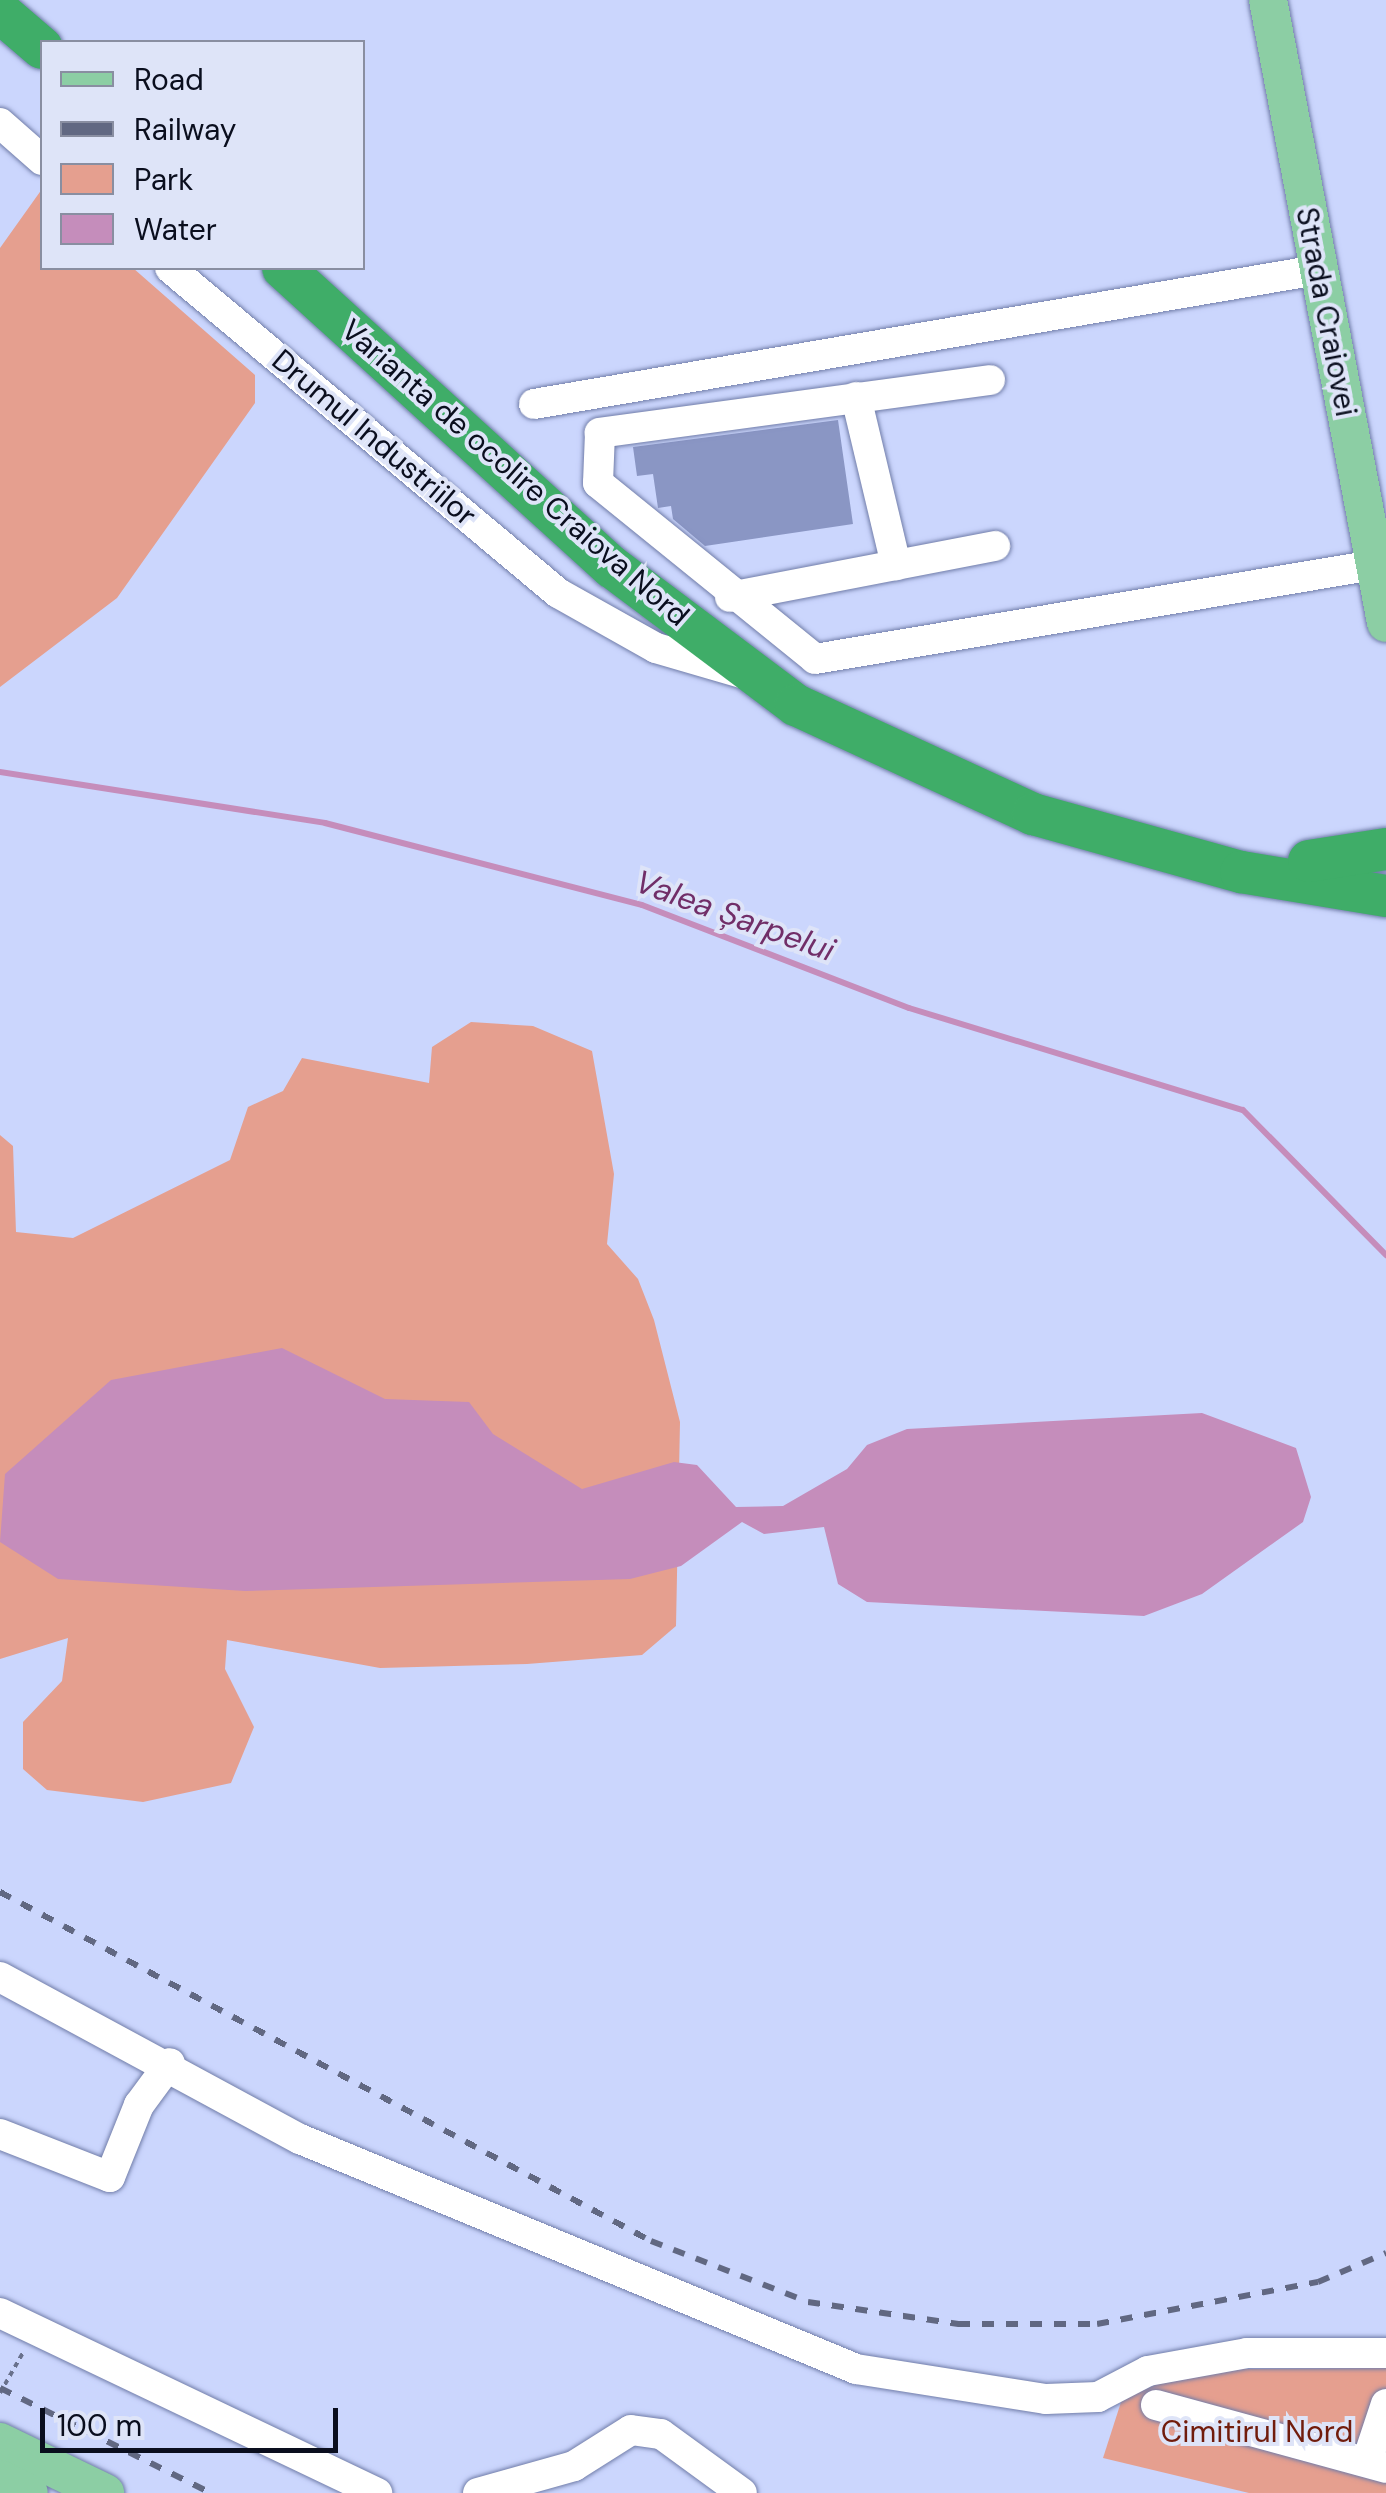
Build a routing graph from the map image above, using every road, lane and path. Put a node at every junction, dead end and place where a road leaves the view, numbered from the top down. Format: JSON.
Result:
{"nodes":[{"id":1,"x":1268,"y":0,"type":"edge"},
{"id":2,"x":0,"y":12,"type":"edge"},
{"id":3,"x":40,"y":46,"type":"edge"},
{"id":4,"x":0,"y":124,"type":"edge"},
{"id":5,"x":40,"y":158,"type":"edge"},
{"id":6,"x":172,"y":270,"type":"edge"},
{"id":7,"x":286,"y":270,"type":"edge"},
{"id":8,"x":1318,"y":270,"type":"junction"},
{"id":9,"x":990,"y":380,"type":"dead end"},
{"id":10,"x":856,"y":397,"type":"junction"},
{"id":11,"x":534,"y":404,"type":"dead end"},
{"id":12,"x":996,"y":546,"type":"dead end"},
{"id":13,"x":896,"y":565,"type":"junction"},
{"id":14,"x":1374,"y":565,"type":"junction"},
{"id":15,"x":644,"y":591,"type":"junction"},
{"id":16,"x":730,"y":597,"type":"junction"},
{"id":17,"x":580,"y":607,"type":"junction"},
{"id":18,"x":1386,"y":623,"type":"edge"},
{"id":19,"x":760,"y":678,"type":"junction"},
{"id":20,"x":1386,"y":849,"type":"edge"},
{"id":21,"x":1192,"y":857,"type":"junction"},
{"id":22,"x":1386,"y":858,"type":"edge"},
{"id":23,"x":1386,"y":877,"type":"edge"},
{"id":24,"x":1386,"y":896,"type":"edge"},
{"id":25,"x":0,"y":1978,"type":"edge"},
{"id":26,"x":170,"y":2062,"type":"junction"},
{"id":27,"x":0,"y":2134,"type":"edge"},
{"id":28,"x":12,"y":2318,"type":"edge"},
{"id":29,"x":1386,"y":2353,"type":"edge"},
{"id":30,"x":0,"y":2393,"type":"edge"},
{"id":31,"x":1156,"y":2404,"type":"dead end"},
{"id":32,"x":1386,"y":2404,"type":"edge"},
{"id":33,"x":0,"y":2442,"type":"edge"},
{"id":34,"x":1377,"y":2465,"type":"edge"},
{"id":35,"x":0,"y":2479,"type":"edge"},
{"id":36,"x":28,"y":2493,"type":"edge"},
{"id":37,"x":105,"y":2493,"type":"edge"},
{"id":38,"x":377,"y":2493,"type":"edge"},
{"id":39,"x":478,"y":2493,"type":"edge"},
{"id":40,"x":742,"y":2493,"type":"edge"}],
"edges":[{"from":1,"to":8,"type":"main road","name":"Strada Craiovei"},
{"from":2,"to":3,"type":"highway"},
{"from":4,"to":5,"type":"street"},
{"from":6,"to":17,"type":"street","name":"Drumul Industriilor"},
{"from":7,"to":15,"type":"highway","name":"Varianta de ocolire Craiova Nord"},
{"from":8,"to":11,"type":"street"},
{"from":8,"to":14,"type":"main road","name":"Strada Craiovei"},
{"from":9,"to":10,"type":"street"},
{"from":10,"to":13,"type":"street"},
{"from":10,"to":16,"type":"street"},
{"from":12,"to":13,"type":"street"},
{"from":13,"to":16,"type":"street"},
{"from":14,"to":16,"type":"street"},
{"from":14,"to":18,"type":"main road","name":"Strada Craiovei"},
{"from":15,"to":17,"type":"street"},
{"from":15,"to":19,"type":"highway","name":"Varianta de ocolire Craiova Nord"},
{"from":17,"to":19,"type":"street","name":"Drumul Industriilor"},
{"from":19,"to":21,"type":"highway","name":"Varianta de ocolire Craiova Nord"},
{"from":20,"to":21,"type":"highway","name":"Varianta de ocolire Craiova Nord"},
{"from":21,"to":24,"type":"highway","name":"Varianta de ocolire Craiova Nord"},
{"from":22,"to":23,"type":"highway"},
{"from":25,"to":26,"type":"street"},
{"from":26,"to":27,"type":"street"},
{"from":26,"to":29,"type":"street"},
{"from":28,"to":30,"type":"path"},
{"from":28,"to":38,"type":"street"},
{"from":31,"to":34,"type":"street"},
{"from":32,"to":34,"type":"street"},
{"from":33,"to":37,"type":"main road"},
{"from":35,"to":36,"type":"main road"},
{"from":39,"to":40,"type":"street"}]}
